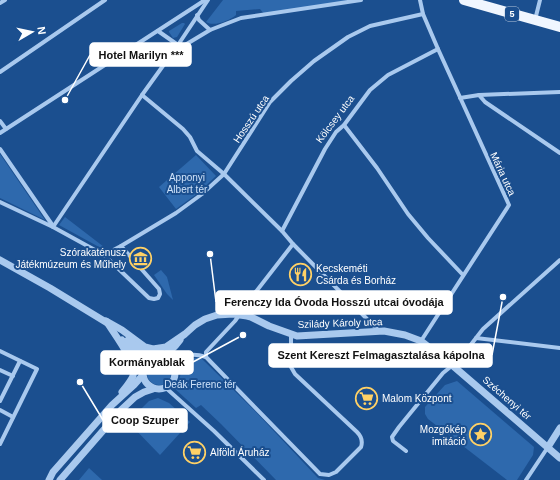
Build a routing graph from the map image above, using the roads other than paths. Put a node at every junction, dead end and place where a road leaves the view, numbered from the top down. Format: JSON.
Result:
{"nodes":[{"id":1,"x":5,"y":0,"type":"edge"},
{"id":2,"x":105,"y":0,"type":"edge"},
{"id":3,"x":205,"y":0,"type":"edge"},
{"id":4,"x":208,"y":0,"type":"edge"},
{"id":5,"x":361,"y":0,"type":"edge"},
{"id":6,"x":420,"y":0,"type":"edge"},
{"id":7,"x":464,"y":0,"type":"edge"},
{"id":8,"x":540,"y":0,"type":"edge"},
{"id":9,"x":0,"y":3,"type":"edge"},
{"id":10,"x":423,"y":14,"type":"junction"},
{"id":11,"x":197,"y":15,"type":"junction"},
{"id":12,"x":535,"y":20,"type":"junction"},
{"id":13,"x":560,"y":27,"type":"edge"},
{"id":14,"x":210,"y":30,"type":"junction"},
{"id":15,"x":158,"y":31,"type":"junction"},
{"id":16,"x":178,"y":45,"type":"junction"},
{"id":17,"x":438,"y":49,"type":"junction"},
{"id":18,"x":172,"y":53,"type":"junction"},
{"id":19,"x":0,"y":72,"type":"edge"},
{"id":20,"x":560,"y":92,"type":"edge"},
{"id":21,"x":142,"y":95,"type":"junction"},
{"id":22,"x":479,"y":95,"type":"junction"},
{"id":23,"x":460,"y":98,"type":"junction"},
{"id":24,"x":0,"y":120,"type":"edge"},
{"id":25,"x":344,"y":124,"type":"junction"},
{"id":26,"x":6,"y":130,"type":"junction"},
{"id":27,"x":0,"y":133,"type":"edge"},
{"id":28,"x":0,"y":149,"type":"edge"},
{"id":29,"x":560,"y":152,"type":"edge"},
{"id":30,"x":224,"y":174,"type":"junction"},
{"id":31,"x":0,"y":202,"type":"edge"},
{"id":32,"x":53,"y":227,"type":"junction"},
{"id":33,"x":282,"y":231,"type":"junction"},
{"id":34,"x":293,"y":244,"type":"junction"},
{"id":35,"x":121,"y":246,"type":"junction"},
{"id":36,"x":104,"y":255,"type":"junction"},
{"id":37,"x":0,"y":260,"type":"edge"},
{"id":38,"x":560,"y":260,"type":"edge"},
{"id":39,"x":463,"y":275,"type":"junction"},
{"id":40,"x":239,"y":314,"type":"junction"},
{"id":41,"x":106,"y":321,"type":"junction"},
{"id":42,"x":379,"y":331,"type":"junction"},
{"id":43,"x":185,"y":334,"type":"junction"},
{"id":44,"x":292,"y":335,"type":"junction"},
{"id":45,"x":476,"y":338,"type":"junction"},
{"id":46,"x":421,"y":341,"type":"junction"},
{"id":47,"x":560,"y":348,"type":"edge"},
{"id":48,"x":0,"y":351,"type":"edge"},
{"id":49,"x":206,"y":356,"type":"junction"},
{"id":50,"x":158,"y":357,"type":"junction"},
{"id":51,"x":20,"y":362,"type":"junction"},
{"id":52,"x":452,"y":365,"type":"junction"},
{"id":53,"x":143,"y":368,"type":"junction"},
{"id":54,"x":0,"y":370,"type":"edge"},
{"id":55,"x":175,"y":371,"type":"junction"},
{"id":56,"x":13,"y":376,"type":"junction"},
{"id":57,"x":142,"y":376,"type":"junction"},
{"id":58,"x":166,"y":388,"type":"junction"},
{"id":59,"x":153,"y":389,"type":"junction"},
{"id":60,"x":0,"y":401,"type":"edge"},
{"id":61,"x":112,"y":404,"type":"junction"},
{"id":62,"x":0,"y":410,"type":"edge"},
{"id":63,"x":13,"y":417,"type":"junction"},
{"id":64,"x":560,"y":428,"type":"edge"},
{"id":65,"x":0,"y":444,"type":"edge"},
{"id":66,"x":548,"y":447,"type":"junction"},
{"id":67,"x":406,"y":451,"type":"dead end"},
{"id":68,"x":560,"y":458,"type":"edge"},
{"id":69,"x":49,"y":480,"type":"edge"},
{"id":70,"x":60,"y":480,"type":"edge"},
{"id":71,"x":264,"y":480,"type":"edge"},
{"id":72,"x":526,"y":480,"type":"edge"}],
"edges":[{"from":1,"to":9,"type":"street"},
{"from":2,"to":19,"type":"street"},
{"from":3,"to":15,"type":"street"},
{"from":4,"to":11,"type":"street"},
{"from":5,"to":14,"type":"street"},
{"from":6,"to":10,"type":"street","name":"Mária utca"},
{"from":7,"to":12,"type":"main road","number":"5"},
{"from":8,"to":12,"type":"street"},
{"from":10,"to":17,"type":"street","name":"Mária utca"},
{"from":10,"to":30,"type":"street","name":"Hosszú utca"},
{"from":11,"to":14,"type":"street"},
{"from":11,"to":16,"type":"street"},
{"from":12,"to":13,"type":"main road","number":"5"},
{"from":14,"to":18,"type":"street"},
{"from":15,"to":16,"type":"street"},
{"from":15,"to":26,"type":"street"},
{"from":16,"to":18,"type":"street"},
{"from":17,"to":23,"type":"street","name":"Mária utca"},
{"from":17,"to":25,"type":"street","name":"Kölcsey utca"},
{"from":18,"to":21,"type":"street"},
{"from":20,"to":22,"type":"street"},
{"from":21,"to":30,"type":"street"},
{"from":21,"to":32,"type":"street"},
{"from":22,"to":23,"type":"street"},
{"from":22,"to":29,"type":"street"},
{"from":23,"to":39,"type":"street","name":"Mária utca"},
{"from":24,"to":26,"type":"street"},
{"from":25,"to":33,"type":"street","name":"Kölcsey utca"},
{"from":25,"to":39,"type":"street"},
{"from":26,"to":27,"type":"street"},
{"from":28,"to":32,"type":"street"},
{"from":30,"to":33,"type":"street"},
{"from":30,"to":35,"type":"street","name":"Hosszú utca"},
{"from":31,"to":32,"type":"street"},
{"from":32,"to":36,"type":"street"},
{"from":33,"to":34,"type":"street"},
{"from":34,"to":40,"type":"street"},
{"from":34,"to":42,"type":"street"},
{"from":35,"to":36,"type":"street","name":"Hosszú utca"},
{"from":35,"to":36,"type":"street"},
{"from":37,"to":41,"type":"street"},
{"from":38,"to":45,"type":"street"},
{"from":39,"to":46,"type":"street","name":"Mária utca"},
{"from":40,"to":43,"type":"street"},
{"from":40,"to":44,"type":"street","name":"Szilády Károly utca"},
{"from":40,"to":49,"type":"street"},
{"from":41,"to":43,"type":"street"},
{"from":41,"to":50,"type":"street"},
{"from":41,"to":53,"type":"street"},
{"from":41,"to":61,"type":"street"},
{"from":42,"to":44,"type":"street","name":"Szilády Károly utca"},
{"from":42,"to":46,"type":"street","name":"Szilády Károly utca"},
{"from":43,"to":50,"type":"street"},
{"from":44,"to":49,"type":"street"},
{"from":45,"to":47,"type":"street"},
{"from":45,"to":52,"type":"street"},
{"from":46,"to":52,"type":"street","name":"Széchenyi tér"},
{"from":48,"to":51,"type":"street"},
{"from":49,"to":55,"type":"street"},
{"from":50,"to":53,"type":"street"},
{"from":50,"to":55,"type":"street"},
{"from":51,"to":56,"type":"street"},
{"from":51,"to":63,"type":"street"},
{"from":52,"to":66,"type":"street","name":"Széchenyi tér"},
{"from":52,"to":67,"type":"street"},
{"from":53,"to":57,"type":"street"},
{"from":54,"to":56,"type":"street"},
{"from":55,"to":58,"type":"street"},
{"from":56,"to":60,"type":"street"},
{"from":57,"to":59,"type":"street"},
{"from":57,"to":61,"type":"street"},
{"from":58,"to":59,"type":"street"},
{"from":58,"to":71,"type":"street"},
{"from":59,"to":70,"type":"street"},
{"from":61,"to":69,"type":"street"},
{"from":62,"to":63,"type":"street"},
{"from":63,"to":65,"type":"street"},
{"from":64,"to":66,"type":"street"},
{"from":66,"to":68,"type":"street","name":"Széchenyi tér"},
{"from":66,"to":72,"type":"street"}]}
